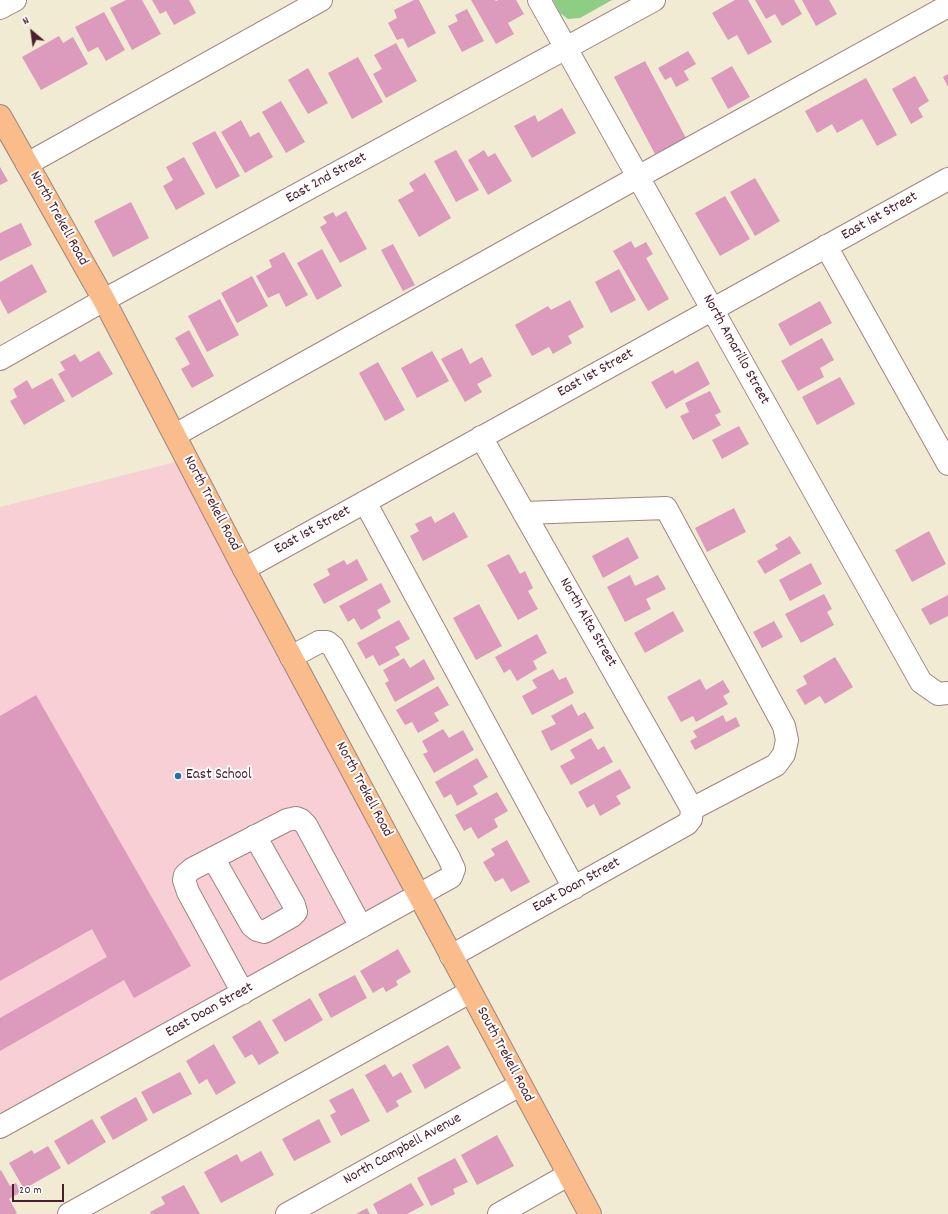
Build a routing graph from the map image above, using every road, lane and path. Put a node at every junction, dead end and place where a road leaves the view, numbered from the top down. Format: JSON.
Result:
{"nodes":[{"id":1,"x":14,"y":0,"type":"edge"},
{"id":2,"x":321,"y":0,"type":"edge"},
{"id":3,"x":539,"y":0,"type":"edge"},
{"id":4,"x":654,"y":0,"type":"edge"},
{"id":5,"x":948,"y":6,"type":"edge"},
{"id":6,"x":0,"y":8,"type":"edge"},
{"id":7,"x":566,"y":48,"type":"junction"},
{"id":8,"x":0,"y":116,"type":"edge"},
{"id":9,"x":27,"y":164,"type":"junction"},
{"id":10,"x":638,"y":177,"type":"junction"},
{"id":11,"x":946,"y":183,"type":"edge"},
{"id":12,"x":826,"y":246,"type":"junction"},
{"id":13,"x":104,"y":300,"type":"junction"},
{"id":14,"x":713,"y":309,"type":"junction"},
{"id":15,"x":0,"y":359,"type":"edge"},
{"id":16,"x":175,"y":435,"type":"junction"},
{"id":17,"x":481,"y":437,"type":"junction"},
{"id":18,"x":948,"y":464,"type":"edge"},
{"id":19,"x":365,"y":502,"type":"junction"},
{"id":20,"x":524,"y":513,"type":"junction"},
{"id":21,"x":244,"y":569,"type":"junction"},
{"id":22,"x":291,"y":657,"type":"junction"},
{"id":23,"x":943,"y":694,"type":"edge"},
{"id":24,"x":692,"y":809,"type":"junction"},
{"id":25,"x":255,"y":836,"type":"junction"},
{"id":26,"x":213,"y":858,"type":"junction"},
{"id":27,"x":574,"y":888,"type":"junction"},
{"id":28,"x":419,"y":895,"type":"junction"},
{"id":29,"x":361,"y":927,"type":"junction"},
{"id":30,"x":451,"y":956,"type":"junction"},
{"id":31,"x":470,"y":992,"type":"junction"},
{"id":32,"x":243,"y":993,"type":"junction"},
{"id":33,"x":520,"y":1085,"type":"junction"},
{"id":34,"x":0,"y":1127,"type":"edge"},
{"id":35,"x":568,"y":1175,"type":"junction"},
{"id":36,"x":69,"y":1214,"type":"edge"},
{"id":37,"x":287,"y":1214,"type":"edge"},
{"id":38,"x":499,"y":1214,"type":"edge"},
{"id":39,"x":590,"y":1214,"type":"edge"}],
"edges":[{"from":1,"to":6,"type":"street"},
{"from":2,"to":9,"type":"street"},
{"from":3,"to":7,"type":"street","name":"North Amarillo Street"},
{"from":4,"to":7,"type":"street","name":"East 2nd Street"},
{"from":5,"to":10,"type":"street"},
{"from":7,"to":10,"type":"street","name":"North Amarillo Street"},
{"from":7,"to":13,"type":"street","name":"East 2nd Street"},
{"from":8,"to":9,"type":"main road","name":"North Trekell Road"},
{"from":9,"to":13,"type":"main road","name":"North Trekell Road"},
{"from":10,"to":14,"type":"street","name":"North Amarillo Street"},
{"from":10,"to":16,"type":"street"},
{"from":11,"to":12,"type":"street","name":"East 1st Street"},
{"from":12,"to":14,"type":"street","name":"East 1st Street"},
{"from":12,"to":18,"type":"street"},
{"from":13,"to":15,"type":"street","name":"East 2nd Street"},
{"from":13,"to":16,"type":"main road","name":"North Trekell Road"},
{"from":14,"to":17,"type":"street","name":"East 1st Street"},
{"from":14,"to":23,"type":"street","name":"North Amarillo Street"},
{"from":16,"to":21,"type":"main road","name":"North Trekell Road"},
{"from":17,"to":19,"type":"street","name":"East 1st Street"},
{"from":17,"to":20,"type":"street","name":"North Alta Street"},
{"from":19,"to":21,"type":"street","name":"East 1st Street"},
{"from":19,"to":27,"type":"street"},
{"from":20,"to":24,"type":"street","name":"North Alta Street"},
{"from":20,"to":24,"type":"street"},
{"from":21,"to":22,"type":"main road","name":"North Trekell Road"},
{"from":22,"to":28,"type":"main road","name":"North Trekell Road"},
{"from":22,"to":28,"type":"street","name":"East Doan Street"},
{"from":24,"to":27,"type":"street","name":"East Doan Street"},
{"from":25,"to":26,"type":"street"},
{"from":25,"to":26,"type":"street"},
{"from":25,"to":29,"type":"street"},
{"from":26,"to":32,"type":"street"},
{"from":27,"to":30,"type":"street","name":"East Doan Street"},
{"from":28,"to":29,"type":"street","name":"East Doan Street"},
{"from":28,"to":30,"type":"main road","name":"South Trekell Road"},
{"from":29,"to":32,"type":"street","name":"East Doan Street"},
{"from":30,"to":31,"type":"main road","name":"South Trekell Road"},
{"from":31,"to":33,"type":"main road","name":"South Trekell Road"},
{"from":31,"to":36,"type":"street"},
{"from":32,"to":34,"type":"street","name":"East Doan Street"},
{"from":33,"to":35,"type":"main road","name":"South Trekell Road"},
{"from":33,"to":37,"type":"street","name":"North Campbell Avenue"},
{"from":35,"to":38,"type":"street"},
{"from":35,"to":39,"type":"main road","name":"South Trekell Road"}]}
